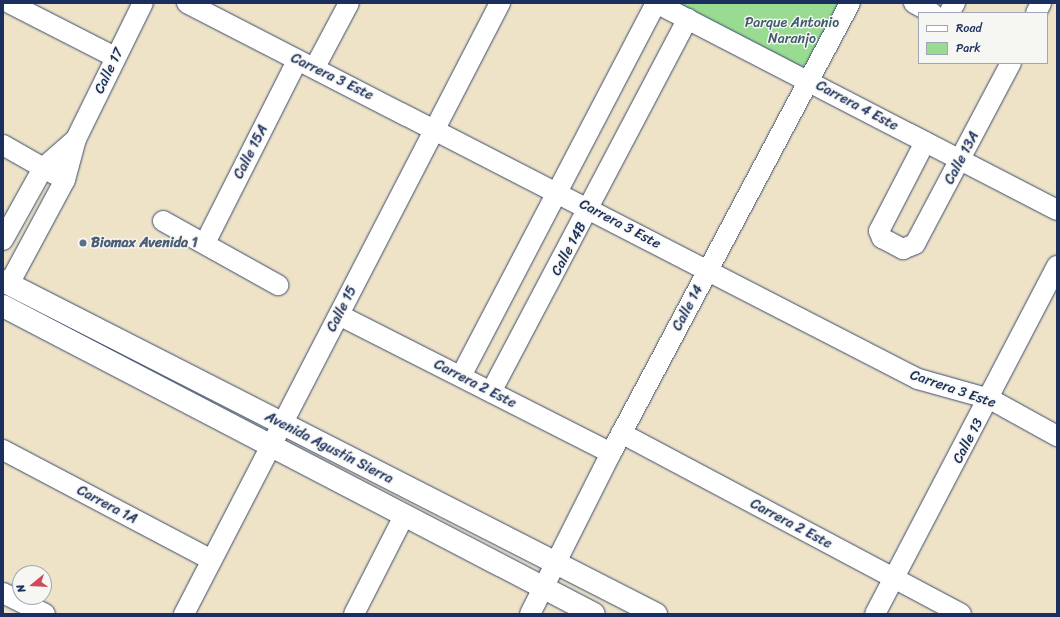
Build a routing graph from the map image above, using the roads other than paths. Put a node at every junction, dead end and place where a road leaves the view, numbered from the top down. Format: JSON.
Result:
{"nodes":[{"id":1,"x":9,"y":3,"type":"edge"},
{"id":2,"x":143,"y":3,"type":"edge"},
{"id":3,"x":187,"y":3,"type":"edge"},
{"id":4,"x":349,"y":3,"type":"edge"},
{"id":5,"x":500,"y":3,"type":"edge"},
{"id":6,"x":656,"y":3,"type":"edge"},
{"id":7,"x":850,"y":3,"type":"edge"},
{"id":8,"x":914,"y":3,"type":"edge"},
{"id":9,"x":954,"y":3,"type":"edge"},
{"id":10,"x":930,"y":12,"type":"edge"},
{"id":11,"x":950,"y":12,"type":"edge"},
{"id":12,"x":688,"y":19,"type":"junction"},
{"id":13,"x":115,"y":57,"type":"junction"},
{"id":14,"x":306,"y":64,"type":"junction"},
{"id":15,"x":1011,"y":64,"type":"edge"},
{"id":16,"x":810,"y":82,"type":"junction"},
{"id":17,"x":434,"y":128,"type":"junction"},
{"id":18,"x":76,"y":139,"type":"junction"},
{"id":19,"x":925,"y":142,"type":"junction"},
{"id":20,"x":3,"y":145,"type":"edge"},
{"id":21,"x":962,"y":162,"type":"junction"},
{"id":22,"x":43,"y":168,"type":"junction"},
{"id":23,"x":65,"y":180,"type":"junction"},
{"id":24,"x":558,"y":191,"type":"junction"},
{"id":25,"x":591,"y":208,"type":"junction"},
{"id":26,"x":1057,"y":210,"type":"edge"},
{"id":27,"x":163,"y":221,"type":"dead end"},
{"id":28,"x":3,"y":240,"type":"edge"},
{"id":29,"x":205,"y":242,"type":"junction"},
{"id":30,"x":1057,"y":266,"type":"edge"},
{"id":31,"x":707,"y":271,"type":"junction"},
{"id":32,"x":278,"y":285,"type":"dead end"},
{"id":33,"x":5,"y":287,"type":"edge"},
{"id":34,"x":3,"y":306,"type":"edge"},
{"id":35,"x":339,"y":315,"type":"junction"},
{"id":36,"x":461,"y":376,"type":"junction"},
{"id":37,"x":491,"y":392,"type":"junction"},
{"id":38,"x":990,"y":399,"type":"junction"},
{"id":39,"x":283,"y":425,"type":"junction"},
{"id":40,"x":621,"y":433,"type":"junction"},
{"id":41,"x":1057,"y":436,"type":"edge"},
{"id":42,"x":271,"y":447,"type":"junction"},
{"id":43,"x":3,"y":450,"type":"edge"},
{"id":44,"x":611,"y":452,"type":"junction"},
{"id":45,"x":404,"y":516,"type":"junction"},
{"id":46,"x":210,"y":559,"type":"junction"},
{"id":47,"x":556,"y":562,"type":"junction"},
{"id":48,"x":895,"y":579,"type":"junction"},
{"id":49,"x":543,"y":588,"type":"junction"},
{"id":50,"x":3,"y":593,"type":"edge"},
{"id":51,"x":45,"y":614,"type":"edge"},
{"id":52,"x":184,"y":614,"type":"edge"},
{"id":53,"x":354,"y":614,"type":"edge"},
{"id":54,"x":530,"y":614,"type":"edge"},
{"id":55,"x":594,"y":614,"type":"edge"},
{"id":56,"x":656,"y":614,"type":"edge"},
{"id":57,"x":875,"y":614,"type":"edge"},
{"id":58,"x":961,"y":614,"type":"edge"}],
"edges":[{"from":1,"to":13,"type":"street"},
{"from":2,"to":13,"type":"street","name":"Calle 17"},
{"from":3,"to":14,"type":"street","name":"Carrera 3 Este"},
{"from":4,"to":14,"type":"street","name":"Calle 15A"},
{"from":5,"to":17,"type":"street","name":"Calle 15"},
{"from":6,"to":12,"type":"street","name":"Carrera 4 Este"},
{"from":6,"to":24,"type":"street"},
{"from":7,"to":16,"type":"street","name":"Calle 14"},
{"from":8,"to":10,"type":"street"},
{"from":9,"to":11,"type":"street"},
{"from":12,"to":16,"type":"street","name":"Carrera 4 Este"},
{"from":12,"to":25,"type":"street","name":"Calle 14B"},
{"from":13,"to":18,"type":"street","name":"Calle 17"},
{"from":14,"to":17,"type":"street","name":"Carrera 3 Este"},
{"from":14,"to":29,"type":"street","name":"Calle 15A"},
{"from":15,"to":21,"type":"street","name":"Calle 13A"},
{"from":16,"to":19,"type":"street","name":"Carrera 4 Este"},
{"from":16,"to":31,"type":"street","name":"Calle 14"},
{"from":17,"to":24,"type":"street","name":"Carrera 3 Este"},
{"from":17,"to":35,"type":"street","name":"Calle 15"},
{"from":18,"to":22,"type":"street"},
{"from":18,"to":23,"type":"street"},
{"from":19,"to":21,"type":"street","name":"Carrera 4 Este"},
{"from":19,"to":21,"type":"street","name":"Calle 13A"},
{"from":20,"to":22,"type":"street"},
{"from":21,"to":26,"type":"street","name":"Carrera 4 Este"},
{"from":22,"to":23,"type":"street"},
{"from":22,"to":28,"type":"street"},
{"from":23,"to":33,"type":"street"},
{"from":24,"to":25,"type":"street","name":"Carrera 3 Este"},
{"from":24,"to":36,"type":"street"},
{"from":25,"to":31,"type":"street","name":"Carrera 3 Este"},
{"from":25,"to":37,"type":"street","name":"Calle 14B"},
{"from":27,"to":29,"type":"street"},
{"from":29,"to":32,"type":"street"},
{"from":30,"to":38,"type":"street","name":"Calle 13"},
{"from":31,"to":38,"type":"street","name":"Carrera 3 Este"},
{"from":31,"to":40,"type":"street","name":"Calle 14"},
{"from":33,"to":39,"type":"main road","name":"Avenida Agustín Sierra"},
{"from":34,"to":42,"type":"main road","name":"Avenida Agustín Sierra"},
{"from":35,"to":36,"type":"street","name":"Carrera 2 Este"},
{"from":35,"to":39,"type":"street","name":"Calle 15"},
{"from":36,"to":37,"type":"street","name":"Carrera 2 Este"},
{"from":37,"to":44,"type":"street","name":"Carrera 2 Este"},
{"from":38,"to":41,"type":"street","name":"Carrera 3 Este"},
{"from":38,"to":48,"type":"street","name":"Calle 13"},
{"from":39,"to":42,"type":"street","name":"Calle 15"},
{"from":39,"to":47,"type":"main road","name":"Avenida Agustín Sierra"},
{"from":40,"to":44,"type":"street","name":"Calle 14"},
{"from":40,"to":48,"type":"street","name":"Carrera 2 Este"},
{"from":42,"to":45,"type":"main road","name":"Avenida Agustín Sierra"},
{"from":42,"to":46,"type":"street","name":"Calle 15"},
{"from":43,"to":46,"type":"street","name":"Carrera 1A"},
{"from":44,"to":47,"type":"street","name":"Calle 14"},
{"from":45,"to":49,"type":"main road","name":"Avenida Agustín Sierra"},
{"from":45,"to":53,"type":"street"},
{"from":46,"to":52,"type":"street","name":"Calle 15"},
{"from":47,"to":49,"type":"street","name":"Calle 14"},
{"from":47,"to":56,"type":"main road","name":"Avenida Agustín Sierra"},
{"from":48,"to":57,"type":"street","name":"Calle 13"},
{"from":48,"to":58,"type":"street","name":"Carrera 2 Este"},
{"from":49,"to":54,"type":"street","name":"Calle 14"},
{"from":49,"to":55,"type":"main road","name":"Avenida Agustín Sierra"},
{"from":50,"to":51,"type":"street"}]}
